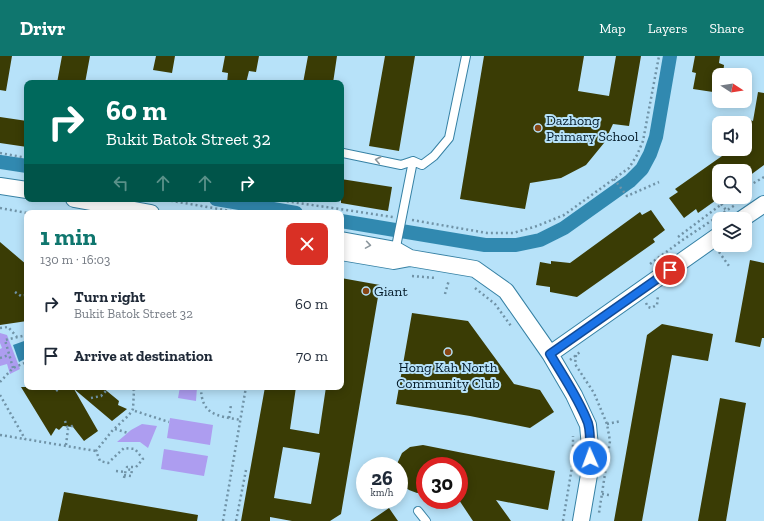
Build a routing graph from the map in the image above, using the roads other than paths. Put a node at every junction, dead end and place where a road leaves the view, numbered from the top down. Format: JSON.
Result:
{"nodes":[{"id":1,"x":466,"y":56,"type":"edge"},
{"id":2,"x":344,"y":152,"type":"edge"},
{"id":3,"x":413,"y":161,"type":"junction"},
{"id":4,"x":0,"y":186,"type":"edge"},
{"id":5,"x":24,"y":190,"type":"edge"},
{"id":6,"x":110,"y":202,"type":"edge"},
{"id":7,"x":134,"y":204,"type":"edge"},
{"id":8,"x":764,"y":204,"type":"edge"},
{"id":9,"x":145,"y":210,"type":"edge"},
{"id":10,"x":752,"y":212,"type":"edge"},
{"id":11,"x":344,"y":240,"type":"edge"},
{"id":12,"x":712,"y":246,"type":"edge"},
{"id":13,"x":396,"y":249,"type":"junction"},
{"id":14,"x":344,"y":252,"type":"edge"},
{"id":15,"x":550,"y":354,"type":"junction"},
{"id":16,"x":418,"y":511,"type":"dead end"},
{"id":17,"x":426,"y":521,"type":"edge"},
{"id":18,"x":581,"y":521,"type":"edge"}],
"edges":[{"from":1,"to":3,"type":"lane"},
{"from":3,"to":2,"type":"lane","one_way":true},
{"from":3,"to":13,"type":"lane"},
{"from":4,"to":5,"type":"street"},
{"from":6,"to":7,"type":"street"},
{"from":7,"to":9,"type":"street"},
{"from":8,"to":10,"type":"street"},
{"from":11,"to":13,"type":"street","one_way":true},
{"from":12,"to":15,"type":"street"},
{"from":13,"to":14,"type":"street"},
{"from":13,"to":15,"type":"street"},
{"from":15,"to":18,"type":"street"},
{"from":16,"to":17,"type":"lane"}]}
